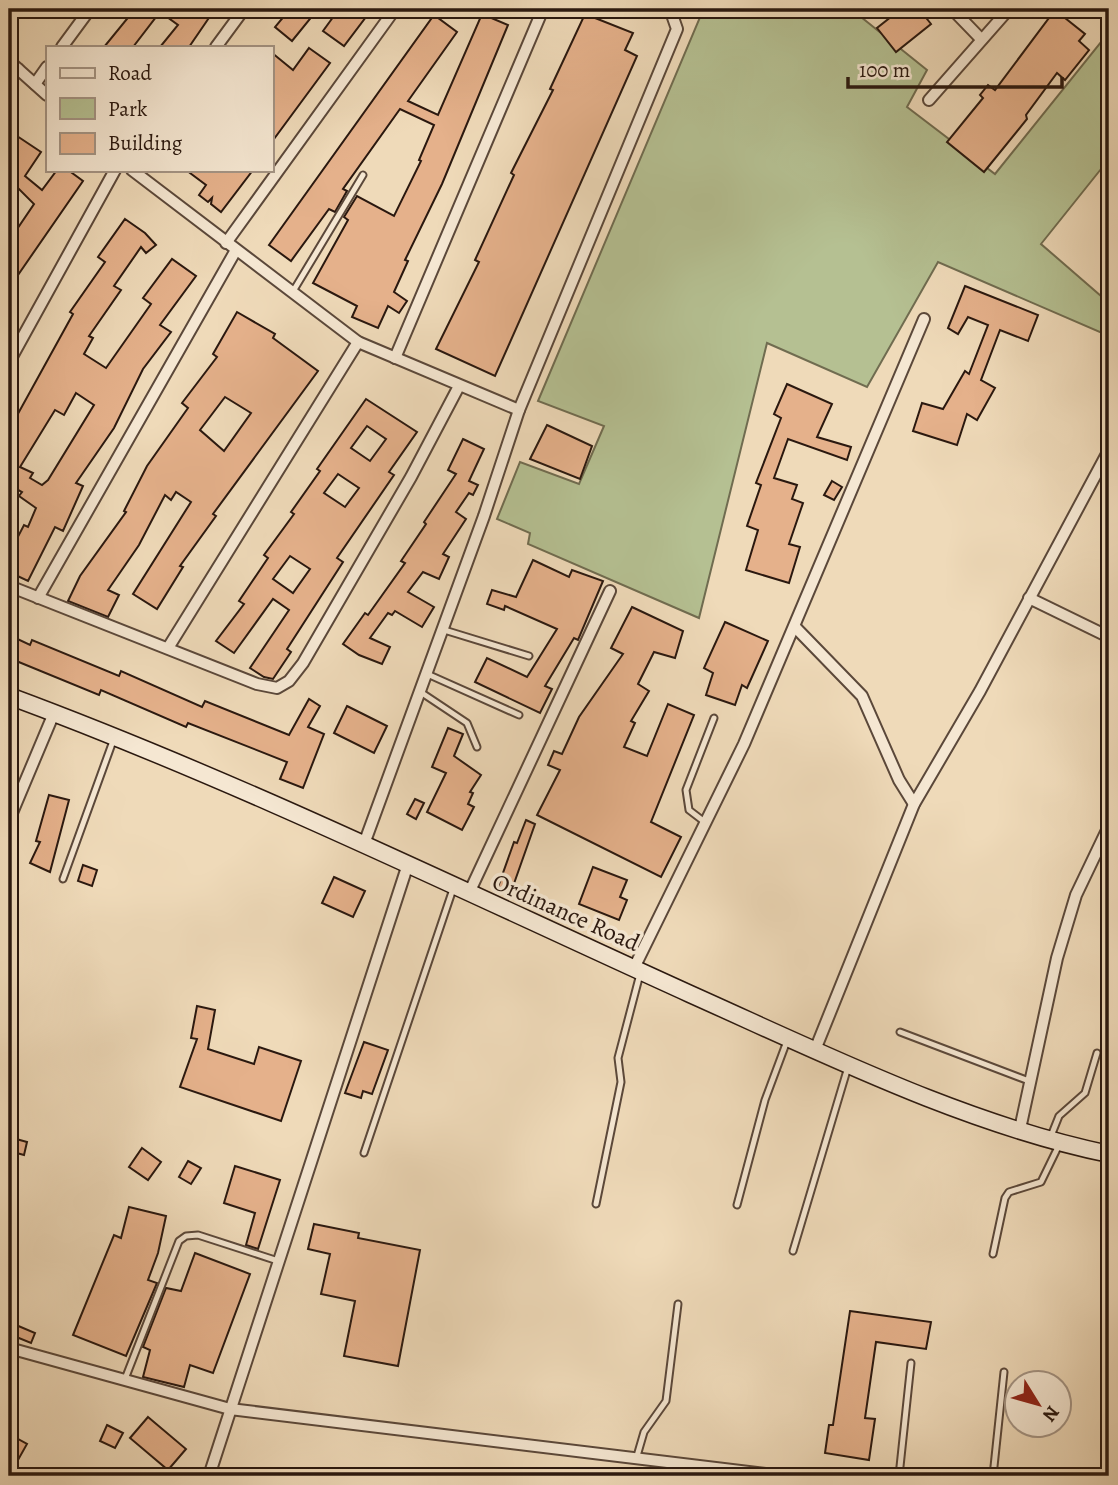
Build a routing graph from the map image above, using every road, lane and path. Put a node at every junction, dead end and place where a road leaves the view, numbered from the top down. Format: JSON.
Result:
{"nodes":[{"id":1,"x":90,"y":9,"type":"edge"},
{"id":2,"x":244,"y":9,"type":"edge"},
{"id":3,"x":395,"y":9,"type":"edge"},
{"id":4,"x":543,"y":9,"type":"edge"},
{"id":5,"x":670,"y":9,"type":"edge"},
{"id":6,"x":953,"y":9,"type":"edge"},
{"id":7,"x":1009,"y":9,"type":"edge"},
{"id":8,"x":981,"y":39,"type":"junction"},
{"id":9,"x":63,"y":46,"type":"edge"},
{"id":10,"x":217,"y":46,"type":"edge"},
{"id":11,"x":13,"y":65,"type":"edge"},
{"id":12,"x":46,"y":68,"type":"edge"},
{"id":13,"x":9,"y":80,"type":"edge"},
{"id":14,"x":35,"y":84,"type":"junction"},
{"id":15,"x":46,"y":94,"type":"edge"},
{"id":16,"x":929,"y":100,"type":"dead end"},
{"id":17,"x":115,"y":172,"type":"edge"},
{"id":18,"x":135,"y":172,"type":"edge"},
{"id":19,"x":363,"y":175,"type":"dead end"},
{"id":20,"x":231,"y":247,"type":"junction"},
{"id":21,"x":291,"y":294,"type":"junction"},
{"id":22,"x":924,"y":319,"type":"dead end"},
{"id":23,"x":358,"y":342,"type":"junction"},
{"id":24,"x":395,"y":358,"type":"junction"},
{"id":25,"x":9,"y":362,"type":"edge"},
{"id":26,"x":459,"y":386,"type":"junction"},
{"id":27,"x":519,"y":410,"type":"junction"},
{"id":28,"x":1109,"y":450,"type":"edge"},
{"id":29,"x":9,"y":586,"type":"edge"},
{"id":30,"x":610,"y":591,"type":"dead end"},
{"id":31,"x":38,"y":598,"type":"junction"},
{"id":32,"x":1030,"y":598,"type":"junction"},
{"id":33,"x":795,"y":627,"type":"junction"},
{"id":34,"x":441,"y":629,"type":"junction"},
{"id":35,"x":1109,"y":637,"type":"edge"},
{"id":36,"x":168,"y":648,"type":"junction"},
{"id":37,"x":529,"y":656,"type":"dead end"},
{"id":38,"x":425,"y":673,"type":"junction"},
{"id":39,"x":419,"y":691,"type":"junction"},
{"id":40,"x":9,"y":696,"type":"edge"},
{"id":41,"x":54,"y":713,"type":"junction"},
{"id":42,"x":519,"y":715,"type":"dead end"},
{"id":43,"x":714,"y":718,"type":"dead end"},
{"id":44,"x":114,"y":738,"type":"junction"},
{"id":45,"x":477,"y":747,"type":"dead end"},
{"id":46,"x":914,"y":804,"type":"junction"},
{"id":47,"x":9,"y":820,"type":"edge"},
{"id":48,"x":708,"y":824,"type":"junction"},
{"id":49,"x":1109,"y":826,"type":"edge"},
{"id":50,"x":364,"y":844,"type":"junction"},
{"id":51,"x":408,"y":864,"type":"junction"},
{"id":52,"x":63,"y":879,"type":"dead end"},
{"id":53,"x":461,"y":889,"type":"junction"},
{"id":54,"x":637,"y":970,"type":"junction"},
{"id":55,"x":900,"y":1032,"type":"dead end"},
{"id":56,"x":788,"y":1038,"type":"junction"},
{"id":57,"x":816,"y":1050,"type":"junction"},
{"id":58,"x":1097,"y":1053,"type":"dead end"},
{"id":59,"x":849,"y":1064,"type":"junction"},
{"id":60,"x":1029,"y":1081,"type":"junction"},
{"id":61,"x":1020,"y":1129,"type":"junction"},
{"id":62,"x":1055,"y":1141,"type":"junction"},
{"id":63,"x":364,"y":1153,"type":"dead end"},
{"id":64,"x":1109,"y":1154,"type":"edge"},
{"id":65,"x":596,"y":1204,"type":"dead end"},
{"id":66,"x":737,"y":1205,"type":"dead end"},
{"id":67,"x":793,"y":1251,"type":"dead end"},
{"id":68,"x":993,"y":1254,"type":"dead end"},
{"id":69,"x":278,"y":1261,"type":"junction"},
{"id":70,"x":678,"y":1304,"type":"dead end"},
{"id":71,"x":9,"y":1348,"type":"edge"},
{"id":72,"x":911,"y":1363,"type":"dead end"},
{"id":73,"x":125,"y":1379,"type":"junction"},
{"id":74,"x":1002,"y":1391,"type":"edge"},
{"id":75,"x":230,"y":1409,"type":"junction"},
{"id":76,"x":637,"y":1456,"type":"junction"},
{"id":77,"x":209,"y":1476,"type":"edge"},
{"id":78,"x":782,"y":1476,"type":"edge"},
{"id":79,"x":900,"y":1476,"type":"edge"},
{"id":80,"x":993,"y":1476,"type":"edge"}],
"edges":[{"from":1,"to":9,"type":"street"},
{"from":2,"to":10,"type":"street"},
{"from":3,"to":20,"type":"street"},
{"from":4,"to":24,"type":"street"},
{"from":5,"to":27,"type":"street"},
{"from":6,"to":8,"type":"street"},
{"from":7,"to":8,"type":"street"},
{"from":8,"to":16,"type":"street"},
{"from":11,"to":13,"type":"street"},
{"from":11,"to":14,"type":"street"},
{"from":12,"to":14,"type":"street"},
{"from":14,"to":15,"type":"street"},
{"from":17,"to":25,"type":"street"},
{"from":18,"to":20,"type":"street"},
{"from":19,"to":21,"type":"lane"},
{"from":20,"to":21,"type":"street"},
{"from":20,"to":31,"type":"street"},
{"from":21,"to":23,"type":"street"},
{"from":22,"to":33,"type":"street"},
{"from":23,"to":24,"type":"street"},
{"from":23,"to":36,"type":"street"},
{"from":24,"to":26,"type":"street"},
{"from":26,"to":27,"type":"street"},
{"from":26,"to":36,"type":"street"},
{"from":27,"to":34,"type":"street"},
{"from":28,"to":32,"type":"street"},
{"from":29,"to":31,"type":"street"},
{"from":30,"to":53,"type":"street"},
{"from":31,"to":36,"type":"street"},
{"from":32,"to":35,"type":"street"},
{"from":32,"to":46,"type":"street"},
{"from":33,"to":46,"type":"street"},
{"from":33,"to":48,"type":"street"},
{"from":34,"to":37,"type":"lane"},
{"from":34,"to":38,"type":"street"},
{"from":38,"to":39,"type":"street"},
{"from":38,"to":42,"type":"lane"},
{"from":39,"to":45,"type":"lane"},
{"from":39,"to":50,"type":"street"},
{"from":40,"to":41,"type":"street","name":"Ordinance Road"},
{"from":41,"to":44,"type":"street","name":"Ordinance Road"},
{"from":41,"to":47,"type":"street"},
{"from":43,"to":48,"type":"lane"},
{"from":44,"to":50,"type":"street","name":"Ordinance Road"},
{"from":44,"to":52,"type":"lane"},
{"from":46,"to":57,"type":"street"},
{"from":48,"to":54,"type":"street"},
{"from":49,"to":60,"type":"street"},
{"from":50,"to":51,"type":"street","name":"Ordinance Road"},
{"from":51,"to":53,"type":"street","name":"Ordinance Road"},
{"from":51,"to":69,"type":"street"},
{"from":53,"to":54,"type":"street","name":"Ordinance Road"},
{"from":53,"to":63,"type":"lane"},
{"from":54,"to":56,"type":"street","name":"Ordinance Road"},
{"from":54,"to":65,"type":"lane"},
{"from":55,"to":60,"type":"lane"},
{"from":56,"to":57,"type":"street","name":"Ordinance Road"},
{"from":56,"to":66,"type":"lane"},
{"from":57,"to":59,"type":"street","name":"Ordinance Road"},
{"from":58,"to":62,"type":"lane"},
{"from":59,"to":61,"type":"street","name":"Ordinance Road"},
{"from":59,"to":67,"type":"lane"},
{"from":60,"to":61,"type":"street"},
{"from":61,"to":62,"type":"street","name":"Ordinance Road"},
{"from":62,"to":64,"type":"street","name":"Ordinance Road"},
{"from":62,"to":68,"type":"lane"},
{"from":69,"to":73,"type":"lane"},
{"from":69,"to":75,"type":"street"},
{"from":70,"to":76,"type":"lane"},
{"from":71,"to":73,"type":"street"},
{"from":72,"to":79,"type":"lane"},
{"from":73,"to":75,"type":"street"},
{"from":74,"to":80,"type":"lane"},
{"from":75,"to":76,"type":"street"},
{"from":75,"to":77,"type":"street"},
{"from":76,"to":78,"type":"street"}]}
